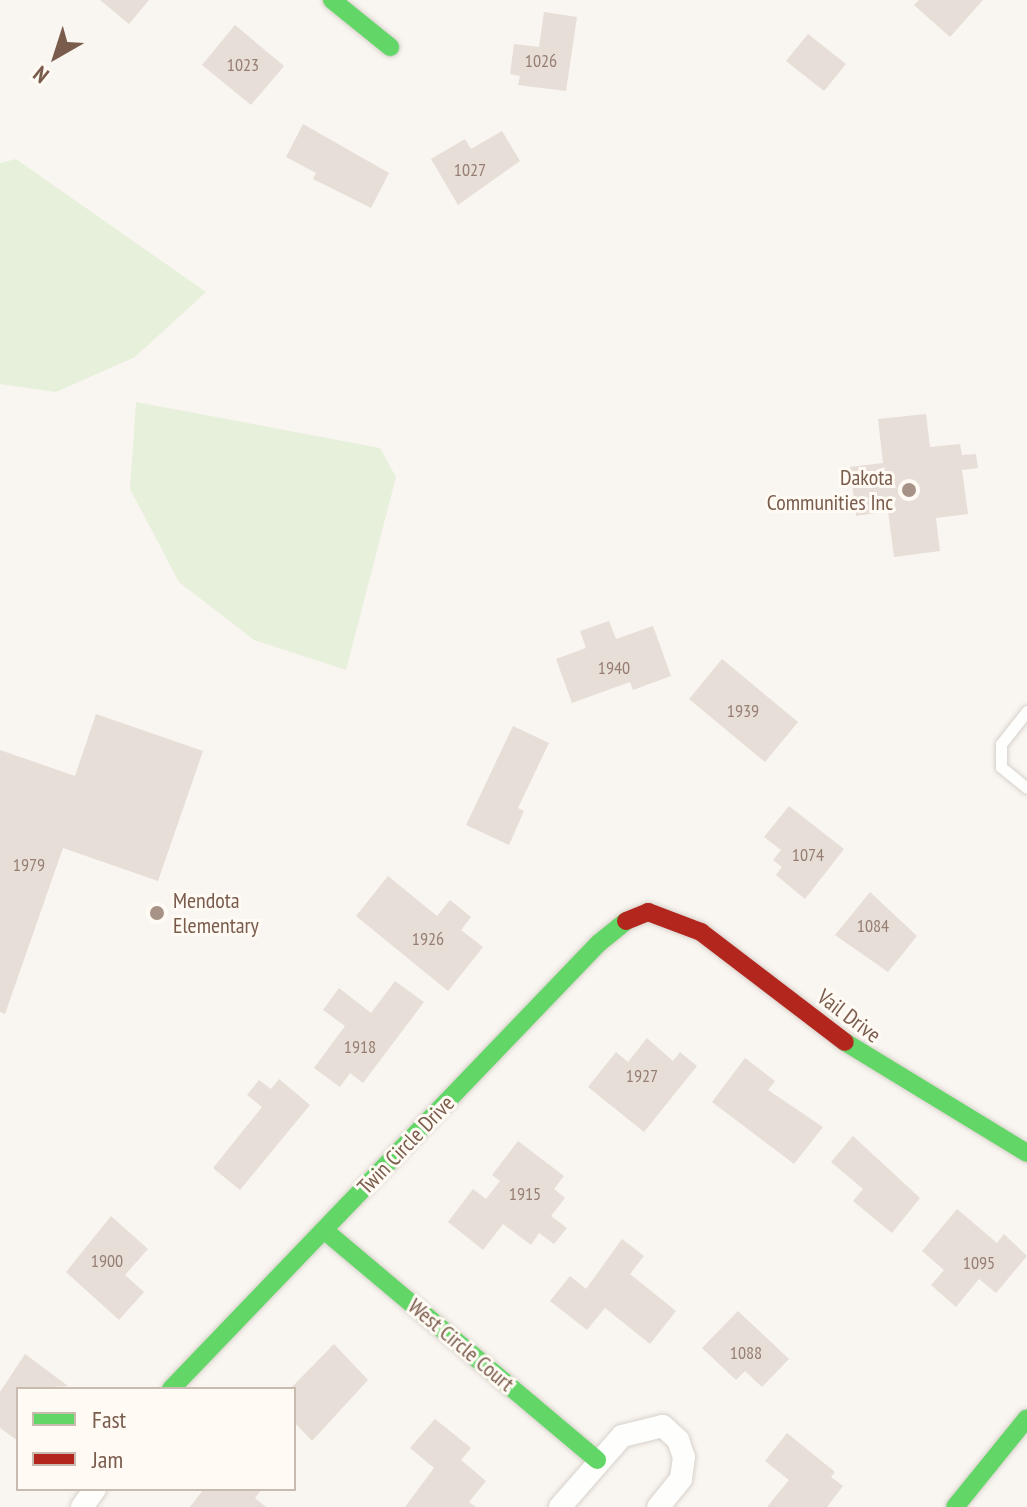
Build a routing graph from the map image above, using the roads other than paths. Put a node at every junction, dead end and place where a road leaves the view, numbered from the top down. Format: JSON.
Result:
{"nodes":[{"id":1,"x":332,"y":0,"type":"edge"},
{"id":2,"x":390,"y":47,"type":"dead end"},
{"id":3,"x":1027,"y":711,"type":"edge"},
{"id":4,"x":1027,"y":788,"type":"edge"},
{"id":5,"x":648,"y":912,"type":"joint"},
{"id":6,"x":1027,"y":1153,"type":"edge"},
{"id":7,"x":324,"y":1230,"type":"junction"},
{"id":8,"x":173,"y":1387,"type":"edge"},
{"id":9,"x":1027,"y":1418,"type":"edge"},
{"id":10,"x":597,"y":1460,"type":"junction"},
{"id":11,"x":560,"y":1507,"type":"edge"},
{"id":12,"x":658,"y":1507,"type":"edge"},
{"id":13,"x":955,"y":1507,"type":"edge"}],
"edges":[{"from":1,"to":2,"type":"street"},
{"from":3,"to":4,"type":"lane"},
{"from":5,"to":6,"type":"street","name":"Vail Drive"},
{"from":5,"to":7,"type":"street","name":"Twin Circle Drive"},
{"from":7,"to":8,"type":"street","name":"Twin Circle Drive"},
{"from":7,"to":10,"type":"street","name":"West Circle Court"},
{"from":9,"to":13,"type":"street"},
{"from":10,"to":11,"type":"street"},
{"from":10,"to":12,"type":"street"}]}
